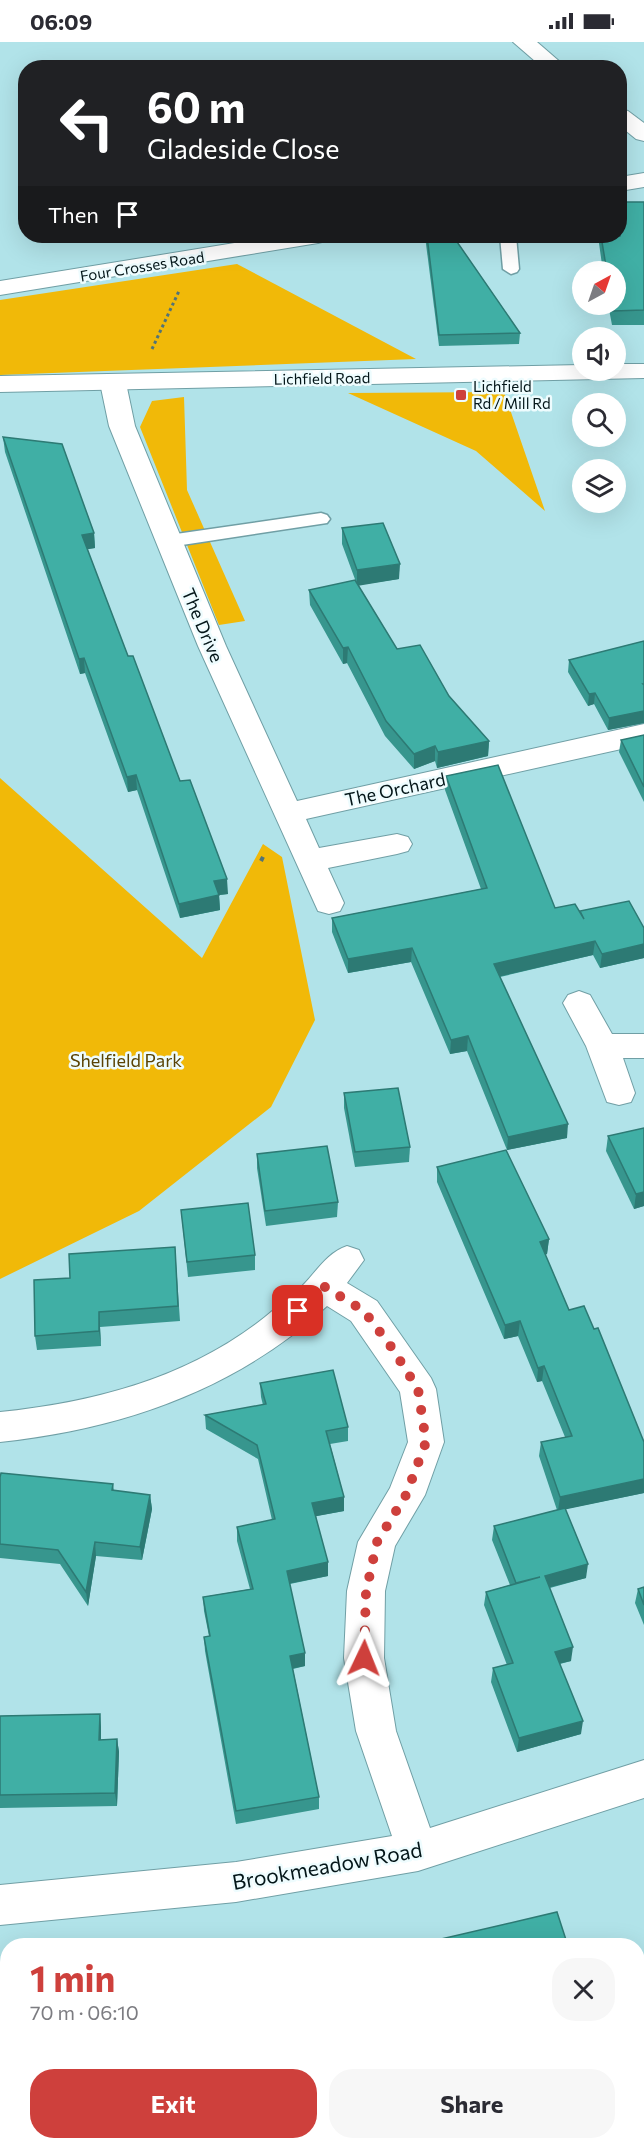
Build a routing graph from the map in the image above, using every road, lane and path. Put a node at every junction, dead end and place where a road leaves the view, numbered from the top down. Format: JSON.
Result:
{"nodes":[{"id":1,"x":524,"y":42,"type":"edge"},
{"id":2,"x":547,"y":60,"type":"edge"},
{"id":3,"x":627,"y":121,"type":"edge"},
{"id":4,"x":644,"y":134,"type":"edge"},
{"id":5,"x":644,"y":180,"type":"edge"},
{"id":6,"x":627,"y":183,"type":"edge"},
{"id":7,"x":279,"y":243,"type":"edge"},
{"id":8,"x":508,"y":243,"type":"edge"},
{"id":9,"x":194,"y":258,"type":"junction"},
{"id":10,"x":511,"y":268,"type":"dead end"},
{"id":11,"x":0,"y":288,"type":"edge"},
{"id":12,"x":644,"y":371,"type":"edge"},
{"id":13,"x":125,"y":383,"type":"junction"},
{"id":14,"x":0,"y":384,"type":"edge"},
{"id":15,"x":321,"y":519,"type":"dead end"},
{"id":16,"x":169,"y":541,"type":"junction"},
{"id":17,"x":644,"y":734,"type":"edge"},
{"id":18,"x":287,"y":813,"type":"junction"},
{"id":19,"x":396,"y":844,"type":"dead end"},
{"id":20,"x":309,"y":861,"type":"junction"},
{"id":21,"x":329,"y":903,"type":"dead end"},
{"id":22,"x":579,"y":1003,"type":"dead end"},
{"id":23,"x":602,"y":1046,"type":"junction"},
{"id":24,"x":644,"y":1046,"type":"edge"},
{"id":25,"x":619,"y":1093,"type":"dead end"},
{"id":26,"x":0,"y":1427,"type":"edge"},
{"id":27,"x":644,"y":1779,"type":"edge"},
{"id":28,"x":418,"y":1851,"type":"junction"},
{"id":29,"x":0,"y":1905,"type":"edge"}],
"edges":[{"from":1,"to":2,"type":"main road"},
{"from":3,"to":4,"type":"main road"},
{"from":5,"to":6,"type":"main road"},
{"from":7,"to":9,"type":"main road","name":"Four Crosses Road"},
{"from":8,"to":10,"type":"lane"},
{"from":9,"to":11,"type":"main road","name":"Four Crosses Road"},
{"from":9,"to":13,"type":"path"},
{"from":12,"to":13,"type":"main road","name":"Lichfield Road"},
{"from":13,"to":14,"type":"main road","name":"Lichfield Road"},
{"from":13,"to":16,"type":"main road","name":"The Drive"},
{"from":15,"to":16,"type":"lane"},
{"from":16,"to":18,"type":"main road","name":"The Drive"},
{"from":17,"to":18,"type":"main road","name":"The Orchard"},
{"from":18,"to":20,"type":"main road","name":"The Drive"},
{"from":19,"to":20,"type":"main road"},
{"from":20,"to":21,"type":"main road","name":"The Drive"},
{"from":22,"to":23,"type":"main road"},
{"from":23,"to":24,"type":"main road"},
{"from":23,"to":25,"type":"main road"},
{"from":26,"to":28,"type":"main road"},
{"from":27,"to":28,"type":"main road","name":"Brookmeadow Road"},
{"from":28,"to":29,"type":"main road","name":"Brookmeadow Road"}]}
